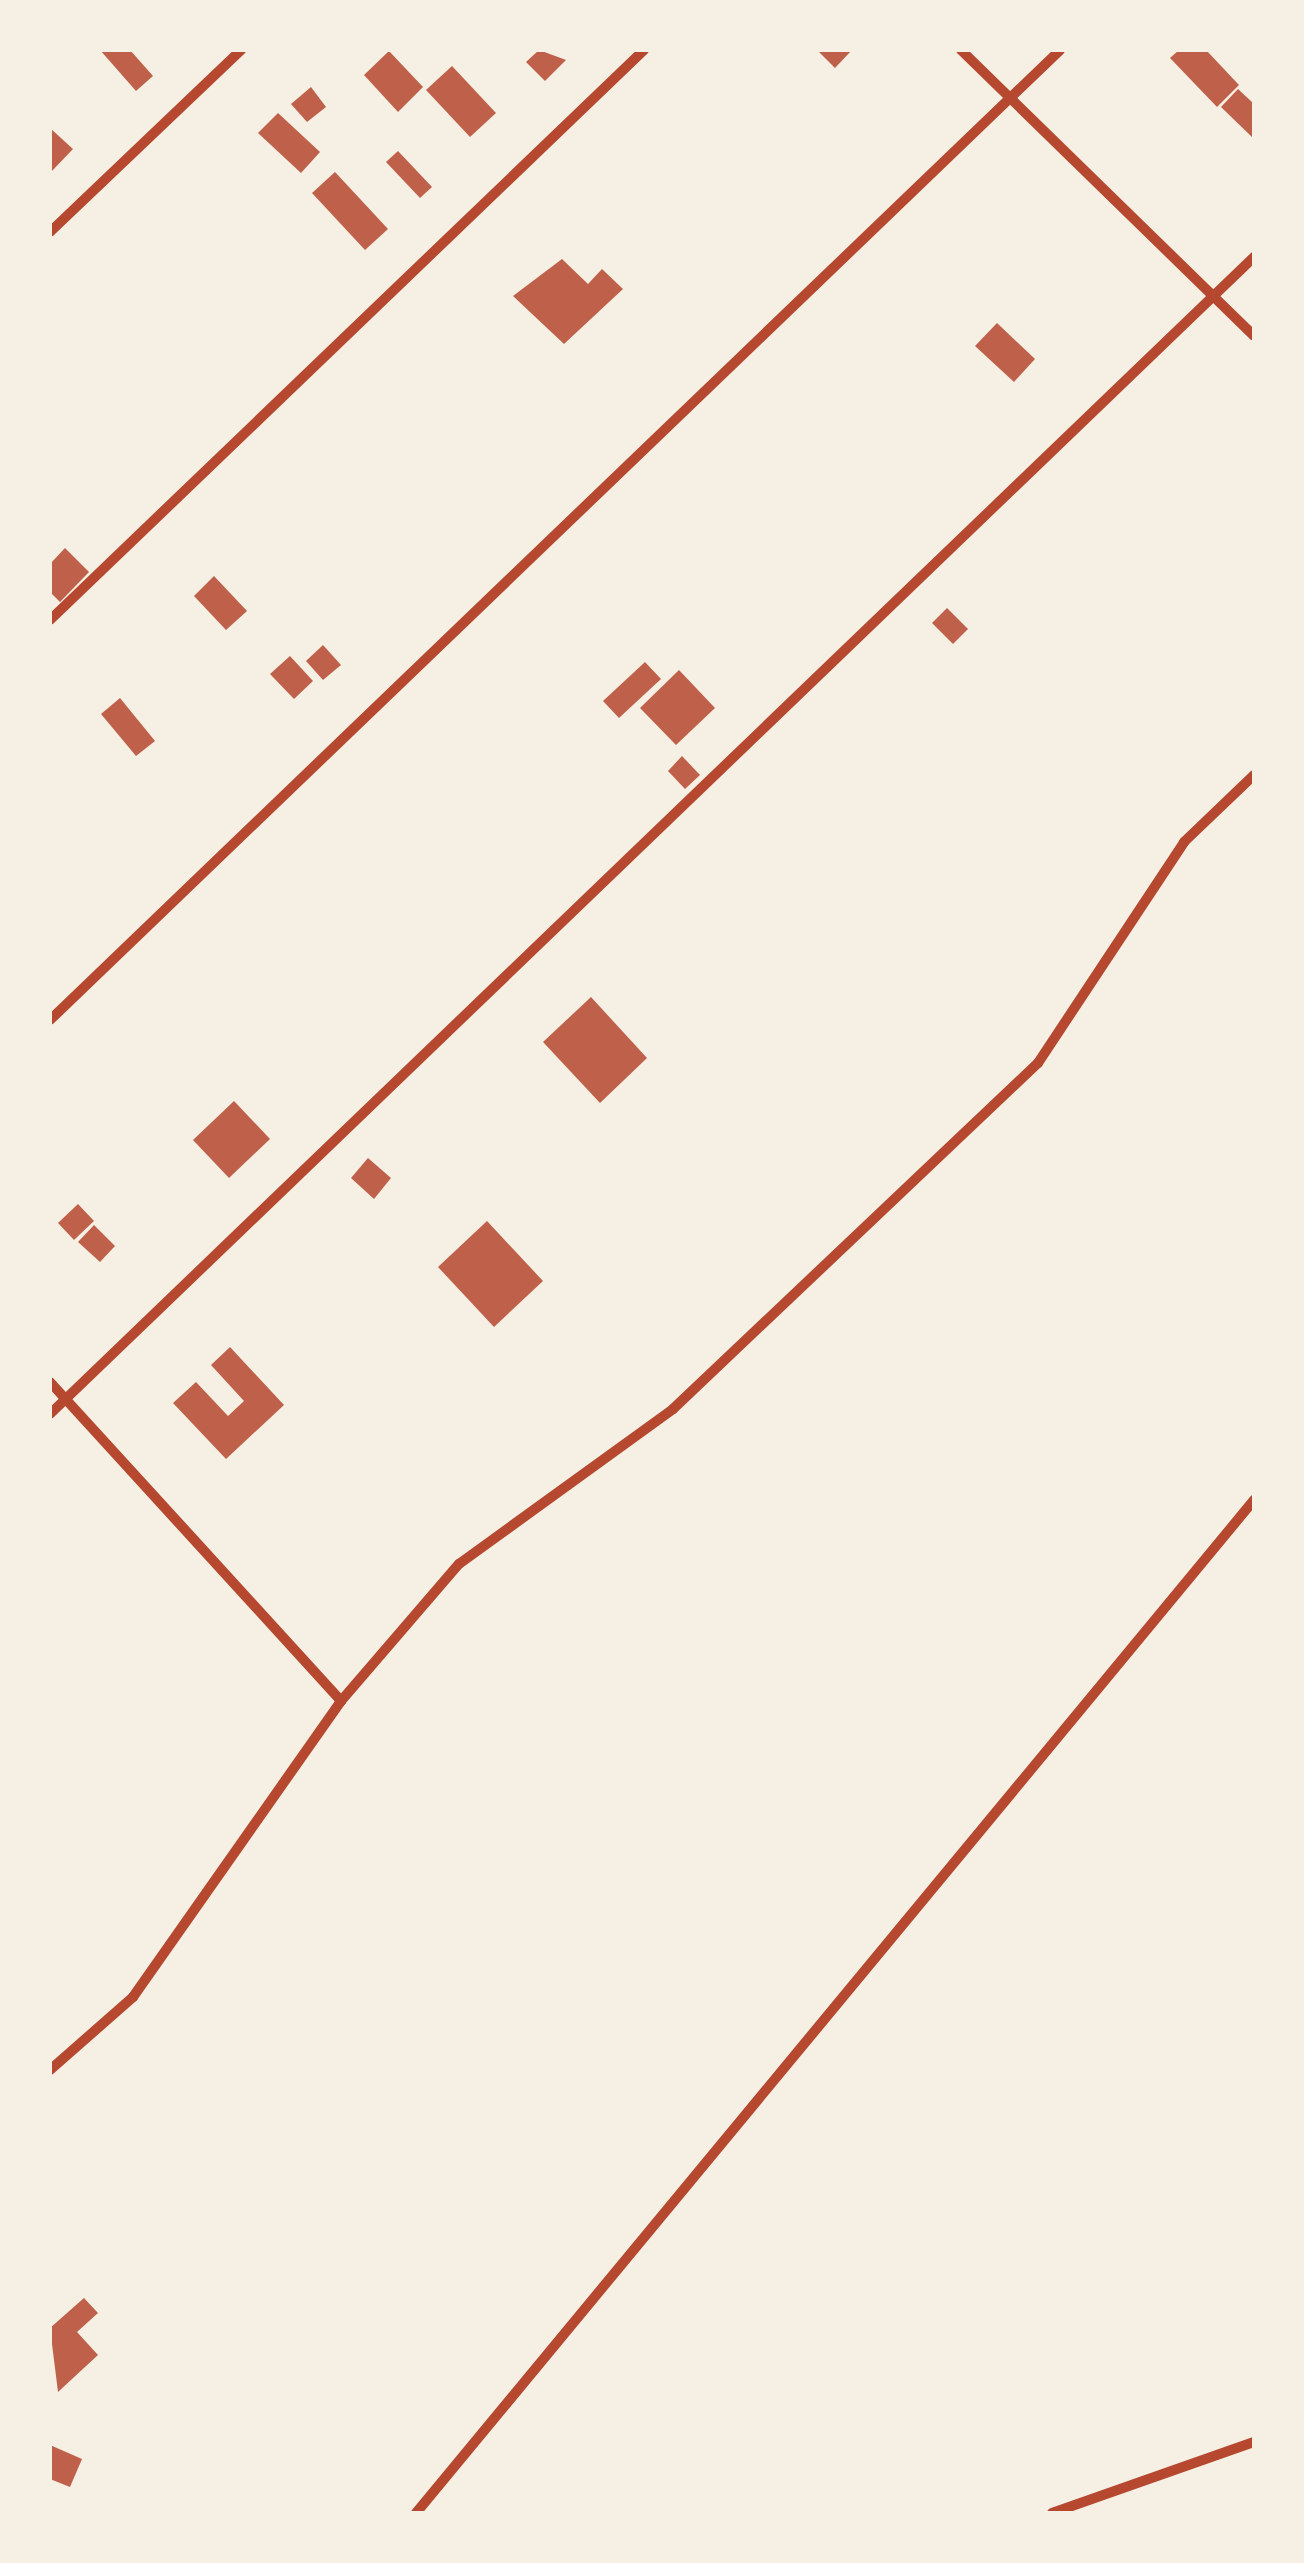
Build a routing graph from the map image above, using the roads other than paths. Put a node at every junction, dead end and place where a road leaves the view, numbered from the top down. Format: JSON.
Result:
{"nodes":[{"id":1,"x":240,"y":50,"type":"edge"},
{"id":2,"x":644,"y":50,"type":"edge"},
{"id":3,"x":960,"y":50,"type":"edge"},
{"id":4,"x":1060,"y":50,"type":"edge"},
{"id":5,"x":1008,"y":100,"type":"junction"},
{"id":6,"x":50,"y":232,"type":"edge"},
{"id":7,"x":1254,"y":256,"type":"edge"},
{"id":8,"x":1212,"y":296,"type":"junction"},
{"id":9,"x":1254,"y":336,"type":"edge"},
{"id":10,"x":50,"y":620,"type":"edge"},
{"id":11,"x":1254,"y":775,"type":"edge"},
{"id":12,"x":50,"y":1020,"type":"edge"},
{"id":13,"x":50,"y":1382,"type":"edge"},
{"id":14,"x":66,"y":1399,"type":"junction"},
{"id":15,"x":50,"y":1414,"type":"edge"},
{"id":16,"x":1254,"y":1500,"type":"edge"},
{"id":17,"x":341,"y":1701,"type":"junction"},
{"id":18,"x":50,"y":2070,"type":"edge"},
{"id":19,"x":1254,"y":2442,"type":"edge"},
{"id":20,"x":416,"y":2513,"type":"edge"},
{"id":21,"x":1052,"y":2513,"type":"edge"}],
"edges":[{"from":1,"to":6,"type":"street"},
{"from":2,"to":10,"type":"street"},
{"from":3,"to":5,"type":"street"},
{"from":4,"to":5,"type":"street"},
{"from":5,"to":8,"type":"street"},
{"from":5,"to":12,"type":"street"},
{"from":7,"to":8,"type":"street"},
{"from":8,"to":9,"type":"street"},
{"from":8,"to":14,"type":"street"},
{"from":11,"to":17,"type":"street"},
{"from":13,"to":14,"type":"street"},
{"from":14,"to":15,"type":"street"},
{"from":14,"to":17,"type":"street"},
{"from":16,"to":20,"type":"street"},
{"from":17,"to":18,"type":"street"},
{"from":19,"to":21,"type":"street"}]}
